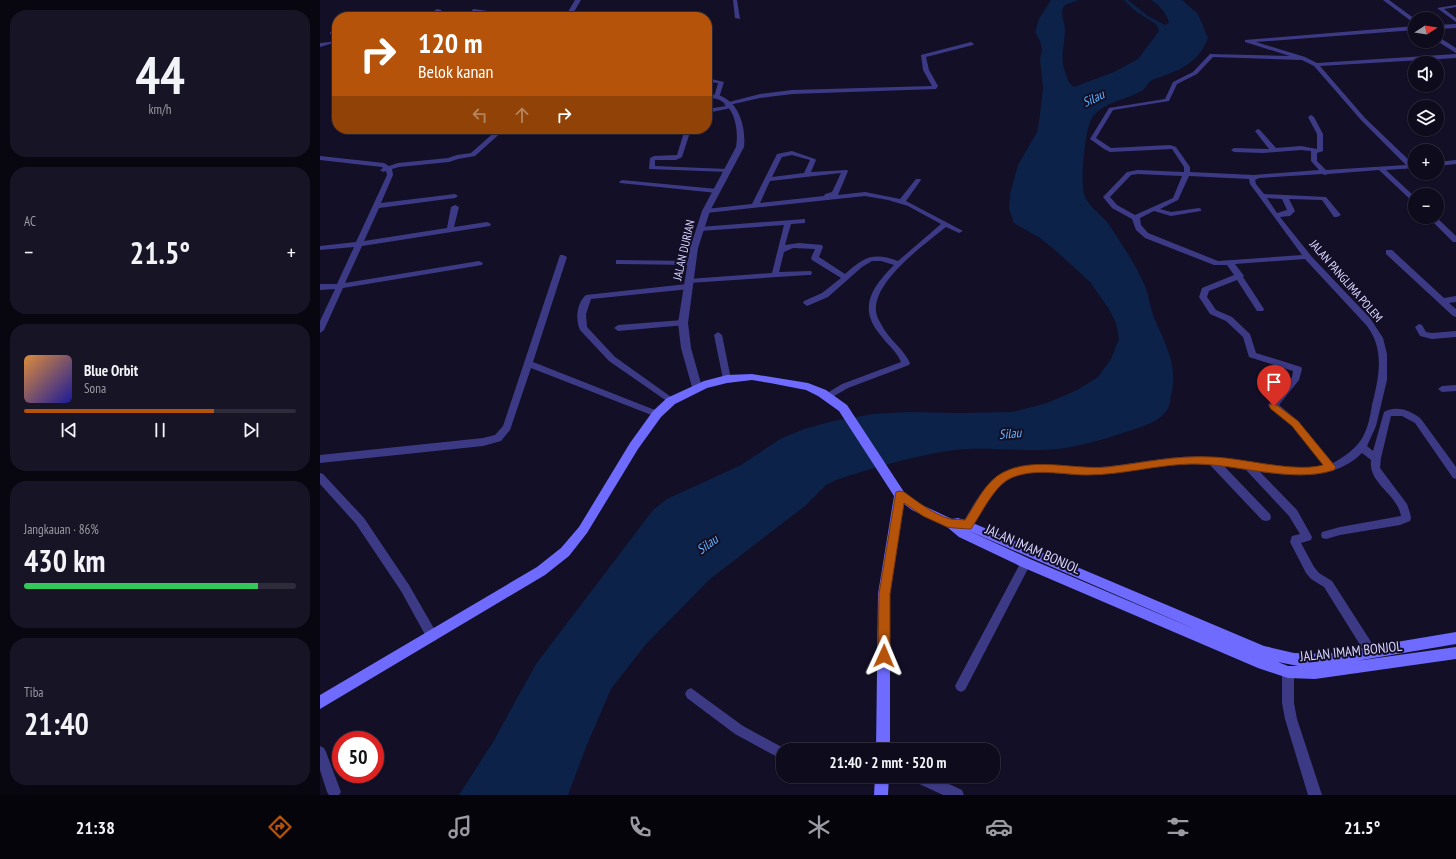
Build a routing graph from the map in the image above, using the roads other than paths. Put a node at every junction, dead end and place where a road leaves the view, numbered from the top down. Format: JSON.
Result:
{"nodes":[{"id":1,"x":578,"y":0,"type":"edge"},
{"id":2,"x":734,"y":0,"type":"edge"},
{"id":3,"x":1386,"y":0,"type":"edge"},
{"id":4,"x":1456,"y":6,"type":"edge"},
{"id":5,"x":438,"y":10,"type":"dead end"},
{"id":6,"x":474,"y":11,"type":"dead end"},
{"id":7,"x":435,"y":12,"type":"edge"},
{"id":8,"x":481,"y":12,"type":"edge"},
{"id":9,"x":571,"y":12,"type":"edge"},
{"id":10,"x":1408,"y":17,"type":"edge"},
{"id":11,"x":738,"y":18,"type":"dead end"},
{"id":12,"x":1456,"y":20,"type":"edge"},
{"id":13,"x":1456,"y":26,"type":"edge"},
{"id":14,"x":1444,"y":27,"type":"edge"},
{"id":15,"x":1408,"y":29,"type":"edge"},
{"id":16,"x":1444,"y":43,"type":"edge"},
{"id":17,"x":320,"y":44,"type":"edge"},
{"id":18,"x":332,"y":44,"type":"edge"},
{"id":19,"x":971,"y":44,"type":"dead end"},
{"id":20,"x":1456,"y":51,"type":"edge"},
{"id":21,"x":1456,"y":56,"type":"edge"},
{"id":22,"x":1303,"y":58,"type":"junction"},
{"id":23,"x":1407,"y":60,"type":"joint"},
{"id":24,"x":1316,"y":65,"type":"junction"},
{"id":25,"x":712,"y":81,"type":"edge"},
{"id":26,"x":712,"y":96,"type":"edge"},
{"id":27,"x":718,"y":97,"type":"junction"},
{"id":28,"x":728,"y":105,"type":"junction"},
{"id":29,"x":712,"y":110,"type":"edge"},
{"id":30,"x":1311,"y":117,"type":"dead end"},
{"id":31,"x":1258,"y":131,"type":"dead end"},
{"id":32,"x":496,"y":134,"type":"edge"},
{"id":33,"x":687,"y":134,"type":"edge"},
{"id":34,"x":1234,"y":150,"type":"dead end"},
{"id":35,"x":1274,"y":150,"type":"junction"},
{"id":36,"x":1314,"y":150,"type":"junction"},
{"id":37,"x":320,"y":158,"type":"edge"},
{"id":38,"x":1408,"y":161,"type":"edge"},
{"id":39,"x":1456,"y":162,"type":"edge"},
{"id":40,"x":320,"y":163,"type":"edge"},
{"id":41,"x":1444,"y":163,"type":"edge"},
{"id":42,"x":1408,"y":166,"type":"edge"},
{"id":43,"x":1380,"y":168,"type":"junction"},
{"id":44,"x":727,"y":170,"type":"junction"},
{"id":45,"x":387,"y":171,"type":"junction"},
{"id":46,"x":1325,"y":173,"type":"junction"},
{"id":47,"x":1186,"y":174,"type":"junction"},
{"id":48,"x":807,"y":175,"type":"junction"},
{"id":49,"x":1254,"y":177,"type":"junction"},
{"id":50,"x":768,"y":179,"type":"junction"},
{"id":51,"x":918,"y":180,"type":"dead end"},
{"id":52,"x":622,"y":182,"type":"dead end"},
{"id":53,"x":717,"y":191,"type":"junction"},
{"id":54,"x":1408,"y":194,"type":"edge"},
{"id":55,"x":455,"y":196,"type":"dead end"},
{"id":56,"x":1262,"y":196,"type":"junction"},
{"id":57,"x":1285,"y":197,"type":"junction"},
{"id":58,"x":902,"y":202,"type":"junction"},
{"id":59,"x":756,"y":204,"type":"junction"},
{"id":60,"x":377,"y":206,"type":"junction"},
{"id":61,"x":455,"y":207,"type":"dead end"},
{"id":62,"x":1153,"y":209,"type":"junction"},
{"id":63,"x":1199,"y":210,"type":"dead end"},
{"id":64,"x":706,"y":211,"type":"junction"},
{"id":65,"x":1276,"y":215,"type":"junction"},
{"id":66,"x":1338,"y":215,"type":"dead end"},
{"id":67,"x":1136,"y":218,"type":"junction"},
{"id":68,"x":802,"y":221,"type":"dead end"},
{"id":69,"x":788,"y":223,"type":"junction"},
{"id":70,"x":487,"y":224,"type":"dead end"},
{"id":71,"x":946,"y":224,"type":"junction"},
{"id":72,"x":1439,"y":224,"type":"edge"},
{"id":73,"x":700,"y":229,"type":"junction"},
{"id":74,"x":450,"y":230,"type":"junction"},
{"id":75,"x":959,"y":231,"type":"dead end"},
{"id":76,"x":1456,"y":240,"type":"edge"},
{"id":77,"x":359,"y":244,"type":"junction"},
{"id":78,"x":320,"y":248,"type":"edge"},
{"id":79,"x":780,"y":251,"type":"junction"},
{"id":80,"x":1389,"y":252,"type":"dead end"},
{"id":81,"x":563,"y":257,"type":"dead end"},
{"id":82,"x":1308,"y":257,"type":"junction"},
{"id":83,"x":619,"y":262,"type":"dead end"},
{"id":84,"x":692,"y":262,"type":"junction"},
{"id":85,"x":479,"y":263,"type":"dead end"},
{"id":86,"x":1230,"y":263,"type":"junction"},
{"id":87,"x":899,"y":264,"type":"junction"},
{"id":88,"x":808,"y":273,"type":"dead end"},
{"id":89,"x":775,"y":275,"type":"junction"},
{"id":90,"x":1240,"y":276,"type":"junction"},
{"id":91,"x":846,"y":278,"type":"junction"},
{"id":92,"x":688,"y":284,"type":"junction"},
{"id":93,"x":340,"y":286,"type":"junction"},
{"id":94,"x":320,"y":287,"type":"edge"},
{"id":95,"x":1456,"y":299,"type":"edge"},
{"id":96,"x":1442,"y":301,"type":"junction"},
{"id":97,"x":807,"y":303,"type":"dead end"},
{"id":98,"x":1260,"y":309,"type":"dead end"},
{"id":99,"x":1456,"y":314,"type":"edge"},
{"id":100,"x":683,"y":323,"type":"junction"},
{"id":101,"x":1419,"y":327,"type":"dead end"},
{"id":102,"x":618,"y":328,"type":"dead end"},
{"id":103,"x":320,"y":330,"type":"edge"},
{"id":104,"x":1456,"y":334,"type":"edge"},
{"id":105,"x":718,"y":335,"type":"dead end"},
{"id":106,"x":528,"y":363,"type":"junction"},
{"id":107,"x":727,"y":379,"type":"junction"},
{"id":108,"x":697,"y":387,"type":"junction"},
{"id":109,"x":1456,"y":388,"type":"edge"},
{"id":110,"x":1442,"y":389,"type":"dead end"},
{"id":111,"x":827,"y":397,"type":"junction"},
{"id":112,"x":671,"y":401,"type":"junction"},
{"id":113,"x":657,"y":414,"type":"junction"},
{"id":114,"x":1361,"y":447,"type":"junction"},
{"id":115,"x":1376,"y":458,"type":"junction"},
{"id":116,"x":320,"y":459,"type":"edge"},
{"id":117,"x":1213,"y":460,"type":"junction"},
{"id":118,"x":1250,"y":466,"type":"junction"},
{"id":119,"x":1331,"y":467,"type":"junction"},
{"id":120,"x":1456,"y":475,"type":"edge"},
{"id":121,"x":320,"y":477,"type":"edge"},
{"id":122,"x":900,"y":495,"type":"junction"},
{"id":123,"x":1266,"y":517,"type":"dead end"},
{"id":124,"x":965,"y":530,"type":"junction"},
{"id":125,"x":1326,"y":535,"type":"dead end"},
{"id":126,"x":1033,"y":561,"type":"junction"},
{"id":127,"x":432,"y":636,"type":"junction"},
{"id":128,"x":1456,"y":638,"type":"edge"},
{"id":129,"x":1371,"y":652,"type":"junction"},
{"id":130,"x":1456,"y":653,"type":"edge"},
{"id":131,"x":1288,"y":672,"type":"junction"},
{"id":132,"x":961,"y":686,"type":"dead end"},
{"id":133,"x":691,"y":694,"type":"dead end"},
{"id":134,"x":320,"y":702,"type":"edge"},
{"id":135,"x":883,"y":743,"type":"edge"},
{"id":136,"x":776,"y":750,"type":"edge"},
{"id":137,"x":320,"y":752,"type":"edge"},
{"id":138,"x":881,"y":783,"type":"edge"},
{"id":139,"x":932,"y":783,"type":"edge"},
{"id":140,"x":334,"y":792,"type":"dead end"},
{"id":141,"x":881,"y":795,"type":"edge"},
{"id":142,"x":956,"y":795,"type":"edge"},
{"id":143,"x":1315,"y":795,"type":"edge"}],
"edges":[{"from":1,"to":9,"type":"street"},
{"from":2,"to":11,"type":"street"},
{"from":3,"to":10,"type":"street"},
{"from":4,"to":12,"type":"street"},
{"from":5,"to":7,"type":"street"},
{"from":6,"to":8,"type":"street"},
{"from":13,"to":14,"type":"street"},
{"from":15,"to":22,"type":"street"},
{"from":16,"to":20,"type":"street"},
{"from":17,"to":18,"type":"street"},
{"from":19,"to":28,"type":"street"},
{"from":21,"to":23,"type":"street"},
{"from":22,"to":24,"type":"street"},
{"from":22,"to":47,"type":"street"},
{"from":23,"to":24,"type":"street"},
{"from":24,"to":38,"type":"street"},
{"from":25,"to":27,"type":"street"},
{"from":26,"to":27,"type":"street"},
{"from":27,"to":28,"type":"street","name":"JALAN DURIAN"},
{"from":28,"to":29,"type":"street"},
{"from":28,"to":44,"type":"street","name":"JALAN DURIAN"},
{"from":30,"to":36,"type":"street"},
{"from":31,"to":35,"type":"street"},
{"from":32,"to":45,"type":"street"},
{"from":33,"to":44,"type":"street"},
{"from":34,"to":35,"type":"street"},
{"from":35,"to":36,"type":"street"},
{"from":36,"to":46,"type":"street"},
{"from":37,"to":45,"type":"street"},
{"from":39,"to":41,"type":"street"},
{"from":40,"to":45,"type":"street"},
{"from":42,"to":43,"type":"street"},
{"from":43,"to":46,"type":"street"},
{"from":43,"to":54,"type":"street"},
{"from":44,"to":53,"type":"street","name":"JALAN DURIAN"},
{"from":45,"to":60,"type":"street"},
{"from":46,"to":49,"type":"street"},
{"from":47,"to":49,"type":"street"},
{"from":47,"to":62,"type":"street"},
{"from":47,"to":67,"type":"street"},
{"from":48,"to":50,"type":"street"},
{"from":48,"to":50,"type":"street"},
{"from":48,"to":59,"type":"street"},
{"from":49,"to":56,"type":"street","name":"JALAN PANGLIMA POLEM"},
{"from":50,"to":59,"type":"street"},
{"from":51,"to":58,"type":"street"},
{"from":52,"to":53,"type":"street"},
{"from":53,"to":64,"type":"street","name":"JALAN DURIAN"},
{"from":55,"to":60,"type":"street"},
{"from":56,"to":57,"type":"street"},
{"from":56,"to":65,"type":"street","name":"JALAN PANGLIMA POLEM"},
{"from":57,"to":65,"type":"street"},
{"from":57,"to":66,"type":"street"},
{"from":58,"to":59,"type":"street"},
{"from":58,"to":71,"type":"street"},
{"from":59,"to":64,"type":"street"},
{"from":60,"to":77,"type":"street"},
{"from":61,"to":74,"type":"street"},
{"from":62,"to":63,"type":"street"},
{"from":62,"to":67,"type":"street"},
{"from":64,"to":73,"type":"street","name":"JALAN DURIAN"},
{"from":65,"to":82,"type":"street","name":"JALAN PANGLIMA POLEM"},
{"from":67,"to":86,"type":"street"},
{"from":68,"to":69,"type":"street"},
{"from":69,"to":73,"type":"street"},
{"from":69,"to":79,"type":"street"},
{"from":70,"to":74,"type":"street"},
{"from":71,"to":75,"type":"street"},
{"from":71,"to":87,"type":"street"},
{"from":72,"to":76,"type":"street"},
{"from":73,"to":84,"type":"street","name":"JALAN DURIAN"},
{"from":74,"to":77,"type":"street"},
{"from":77,"to":78,"type":"street"},
{"from":77,"to":93,"type":"street"},
{"from":79,"to":89,"type":"street"},
{"from":79,"to":91,"type":"street"},
{"from":80,"to":96,"type":"street"},
{"from":81,"to":106,"type":"street"},
{"from":82,"to":86,"type":"street"},
{"from":82,"to":114,"type":"street","name":"JALAN PANGLIMA POLEM"},
{"from":83,"to":84,"type":"street"},
{"from":84,"to":92,"type":"street","name":"JALAN DURIAN"},
{"from":85,"to":93,"type":"street"},
{"from":86,"to":90,"type":"street"},
{"from":87,"to":91,"type":"street"},
{"from":87,"to":111,"type":"street"},
{"from":88,"to":89,"type":"street"},
{"from":89,"to":92,"type":"street"},
{"from":90,"to":98,"type":"street"},
{"from":90,"to":119,"type":"street"},
{"from":91,"to":97,"type":"street"},
{"from":92,"to":100,"type":"street","name":"JALAN DURIAN"},
{"from":92,"to":112,"type":"street"},
{"from":93,"to":94,"type":"street"},
{"from":93,"to":103,"type":"street"},
{"from":95,"to":96,"type":"street"},
{"from":96,"to":99,"type":"street"},
{"from":100,"to":102,"type":"street"},
{"from":100,"to":108,"type":"street","name":"JALAN DURIAN"},
{"from":101,"to":104,"type":"street"},
{"from":105,"to":107,"type":"street"},
{"from":106,"to":113,"type":"street"},
{"from":106,"to":116,"type":"street"},
{"from":107,"to":108,"type":"main road"},
{"from":107,"to":111,"type":"main road"},
{"from":108,"to":112,"type":"main road"},
{"from":109,"to":110,"type":"street"},
{"from":111,"to":122,"type":"main road"},
{"from":112,"to":113,"type":"main road"},
{"from":113,"to":127,"type":"main road"},
{"from":114,"to":115,"type":"street"},
{"from":114,"to":119,"type":"street","name":"JALAN PANGLIMA POLEM"},
{"from":115,"to":120,"type":"street"},
{"from":115,"to":125,"type":"street"},
{"from":117,"to":118,"type":"street","name":"JALAN PANGLIMA POLEM"},
{"from":117,"to":123,"type":"street"},
{"from":117,"to":124,"type":"street","name":"JALAN PANGLIMA POLEM"},
{"from":118,"to":119,"type":"street","name":"JALAN PANGLIMA POLEM"},
{"from":118,"to":129,"type":"street"},
{"from":121,"to":127,"type":"street"},
{"from":122,"to":124,"type":"main road","name":"JALAN IMAM BONJOL"},
{"from":122,"to":135,"type":"main road"},
{"from":124,"to":126,"type":"main road","name":"JALAN IMAM BONJOL"},
{"from":126,"to":129,"type":"main road","name":"JALAN IMAM BONJOL"},
{"from":126,"to":131,"type":"main road","name":"JALAN IMAM BONJOL"},
{"from":126,"to":132,"type":"street"},
{"from":127,"to":134,"type":"main road"},
{"from":128,"to":129,"type":"main road","name":"JALAN IMAM BONJOL"},
{"from":130,"to":131,"type":"main road","name":"JALAN IMAM BONJOL"},
{"from":131,"to":143,"type":"street"},
{"from":133,"to":136,"type":"street"},
{"from":137,"to":140,"type":"street"},
{"from":138,"to":141,"type":"main road"},
{"from":139,"to":142,"type":"street"}]}
